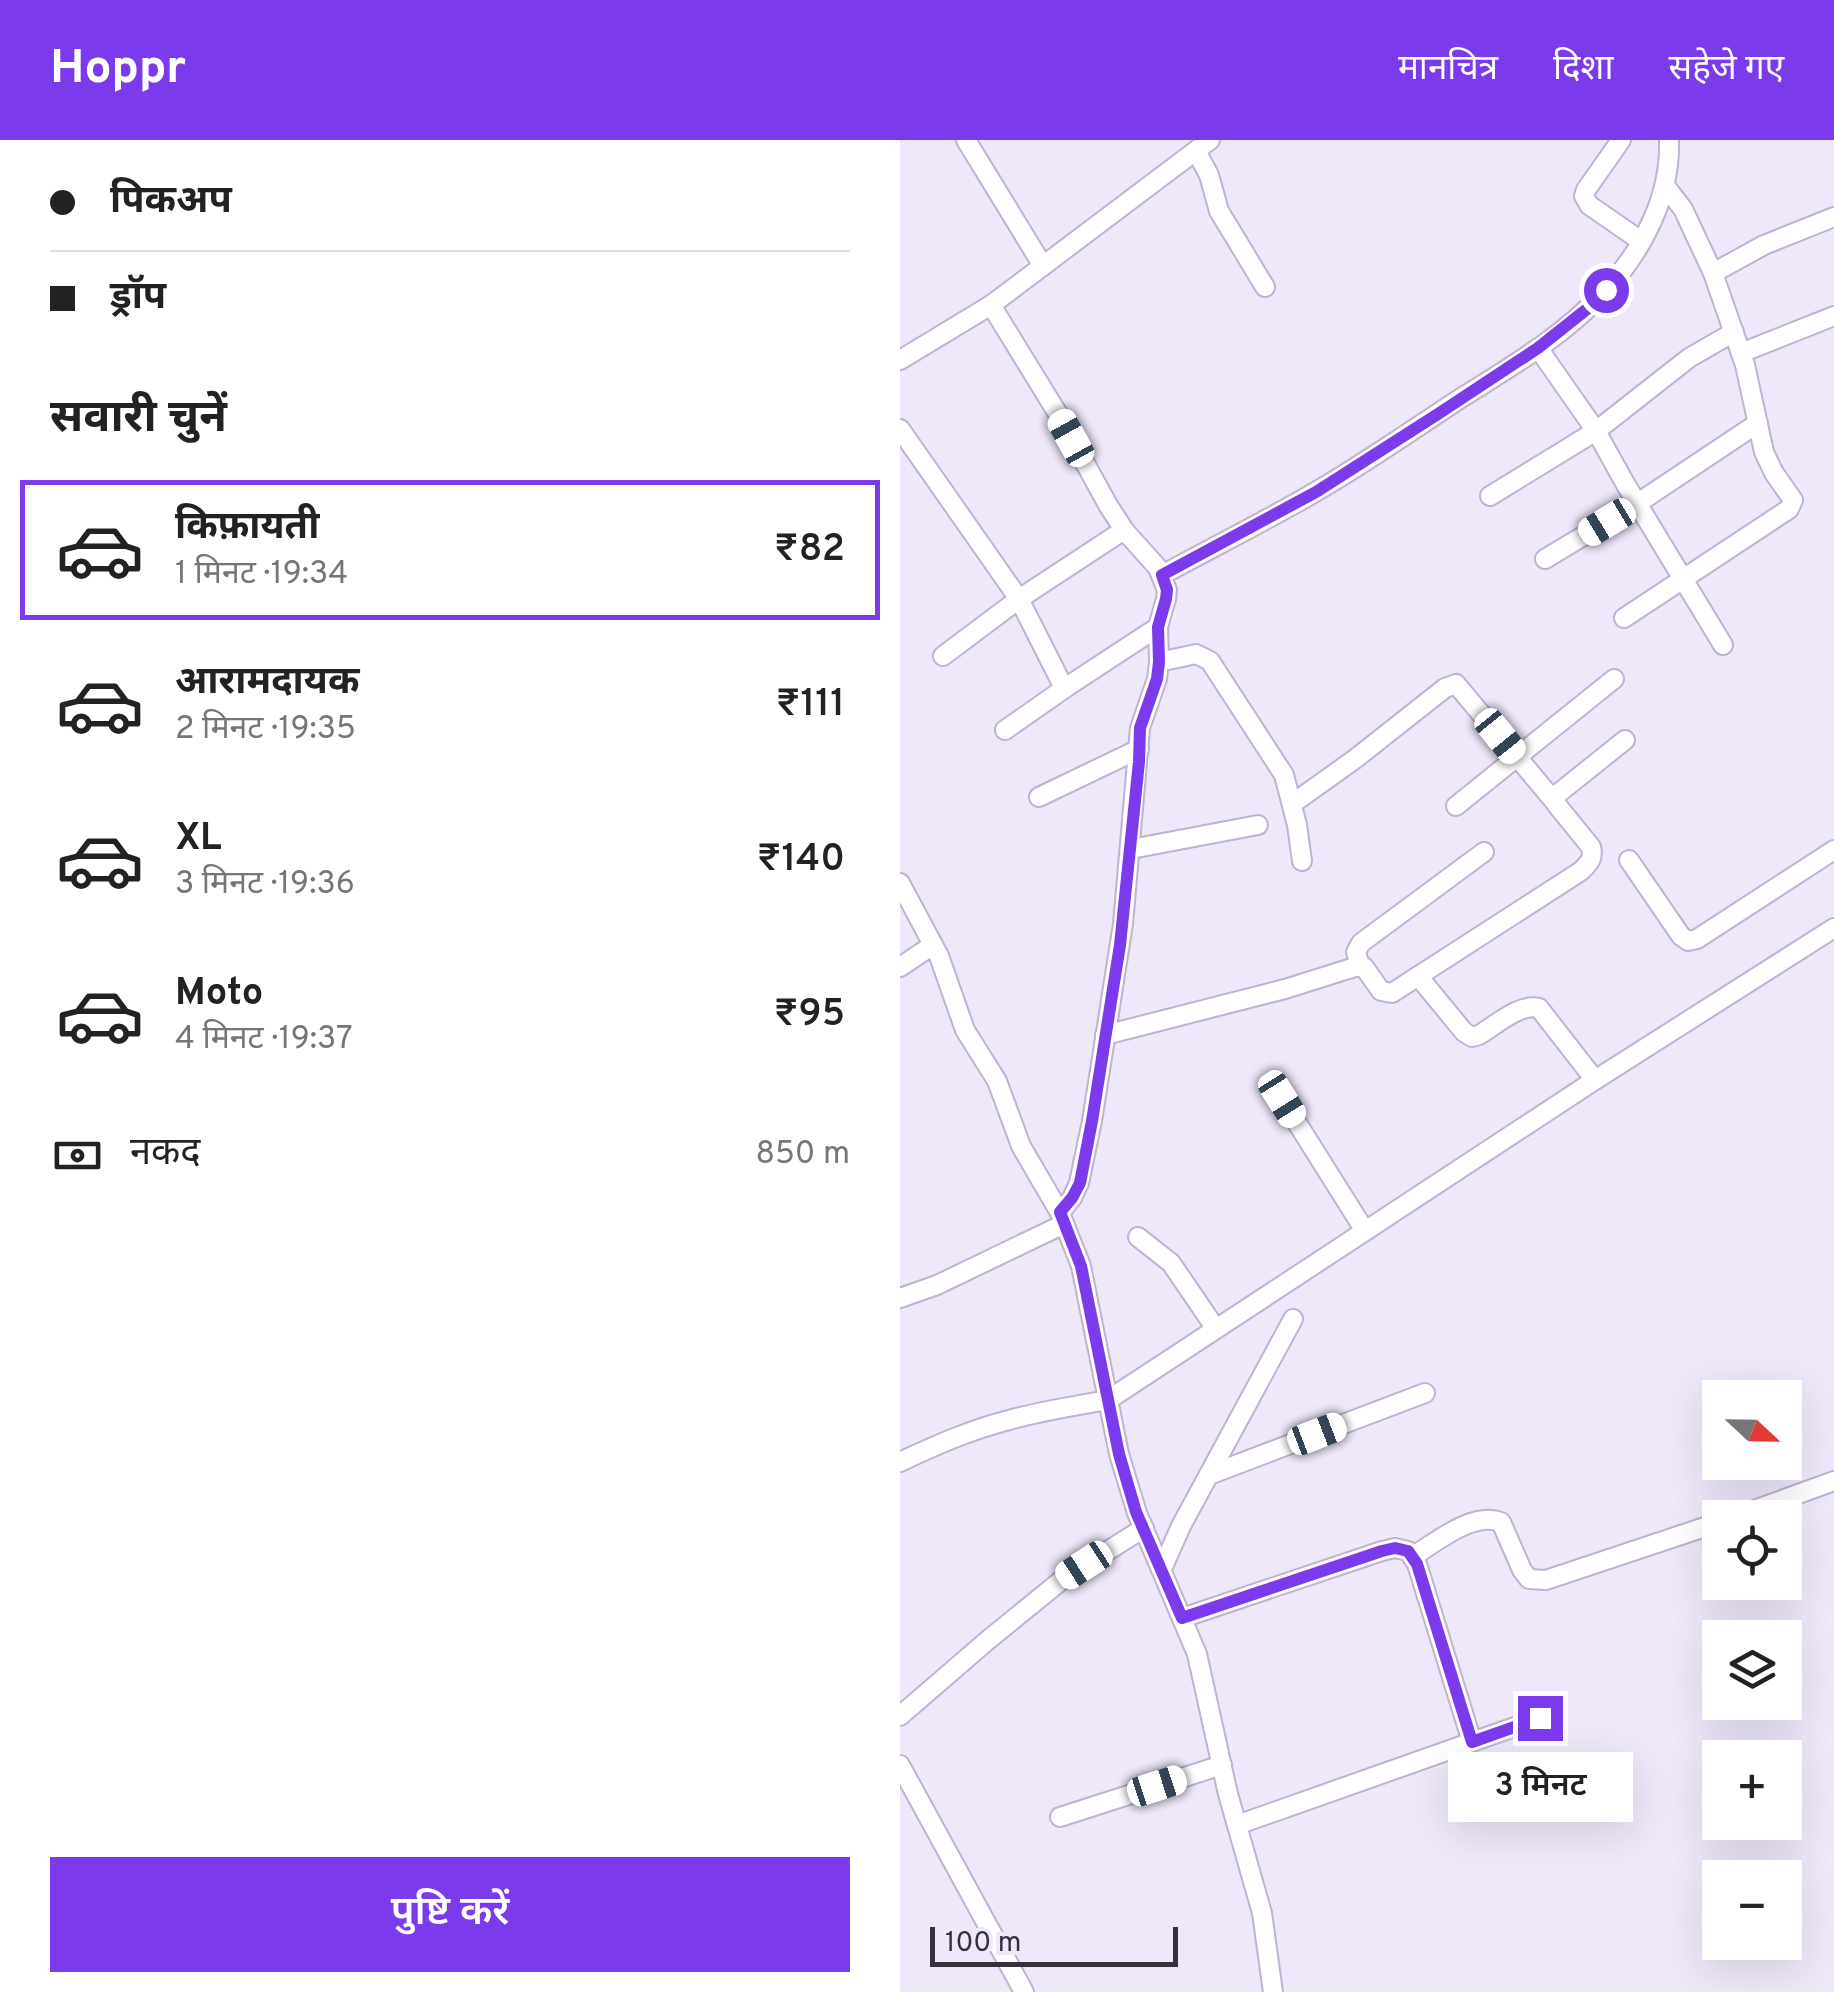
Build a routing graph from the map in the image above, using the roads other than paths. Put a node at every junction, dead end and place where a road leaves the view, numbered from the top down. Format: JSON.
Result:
{"nodes":[{"id":1,"x":966,"y":140,"type":"edge"},
{"id":2,"x":1620,"y":140,"type":"edge"},
{"id":3,"x":1669,"y":140,"type":"edge"},
{"id":4,"x":1203,"y":145,"type":"edge"},
{"id":5,"x":1666,"y":187,"type":"junction"},
{"id":6,"x":1834,"y":218,"type":"edge"},
{"id":7,"x":1641,"y":241,"type":"junction"},
{"id":8,"x":1043,"y":266,"type":"junction"},
{"id":9,"x":1713,"y":273,"type":"junction"},
{"id":10,"x":1265,"y":287,"type":"dead end"},
{"id":11,"x":991,"y":305,"type":"junction"},
{"id":12,"x":1834,"y":316,"type":"edge"},
{"id":13,"x":1734,"y":332,"type":"junction"},
{"id":14,"x":1538,"y":348,"type":"junction"},
{"id":15,"x":1741,"y":352,"type":"junction"},
{"id":16,"x":900,"y":360,"type":"edge"},
{"id":17,"x":1758,"y":423,"type":"junction"},
{"id":18,"x":900,"y":429,"type":"edge"},
{"id":19,"x":1596,"y":431,"type":"junction"},
{"id":20,"x":1490,"y":496,"type":"dead end"},
{"id":21,"x":1638,"y":503,"type":"junction"},
{"id":22,"x":1124,"y":530,"type":"junction"},
{"id":23,"x":1545,"y":559,"type":"dead end"},
{"id":24,"x":1162,"y":575,"type":"junction"},
{"id":25,"x":1684,"y":579,"type":"junction"},
{"id":26,"x":1018,"y":599,"type":"junction"},
{"id":27,"x":1624,"y":618,"type":"dead end"},
{"id":28,"x":1158,"y":627,"type":"junction"},
{"id":29,"x":1724,"y":645,"type":"dead end"},
{"id":30,"x":943,"y":656,"type":"dead end"},
{"id":31,"x":1159,"y":662,"type":"junction"},
{"id":32,"x":1614,"y":679,"type":"dead end"},
{"id":33,"x":1068,"y":686,"type":"junction"},
{"id":34,"x":1004,"y":730,"type":"dead end"},
{"id":35,"x":1625,"y":740,"type":"dead end"},
{"id":36,"x":1139,"y":749,"type":"junction"},
{"id":37,"x":1519,"y":758,"type":"junction"},
{"id":38,"x":1039,"y":797,"type":"dead end"},
{"id":39,"x":1554,"y":801,"type":"junction"},
{"id":40,"x":1292,"y":804,"type":"junction"},
{"id":41,"x":1456,"y":806,"type":"dead end"},
{"id":42,"x":1258,"y":825,"type":"dead end"},
{"id":43,"x":1130,"y":849,"type":"junction"},
{"id":44,"x":1834,"y":850,"type":"edge"},
{"id":45,"x":1484,"y":852,"type":"dead end"},
{"id":46,"x":1630,"y":860,"type":"dead end"},
{"id":47,"x":1302,"y":861,"type":"dead end"},
{"id":48,"x":902,"y":894,"type":"edge"},
{"id":49,"x":1834,"y":928,"type":"edge"},
{"id":50,"x":932,"y":944,"type":"junction"},
{"id":51,"x":1360,"y":966,"type":"junction"},
{"id":52,"x":900,"y":967,"type":"edge"},
{"id":53,"x":1418,"y":976,"type":"junction"},
{"id":54,"x":1104,"y":1035,"type":"junction"},
{"id":55,"x":1595,"y":1080,"type":"junction"},
{"id":56,"x":1282,"y":1099,"type":"dead end"},
{"id":57,"x":1062,"y":1218,"type":"junction"},
{"id":58,"x":1364,"y":1231,"type":"junction"},
{"id":59,"x":1138,"y":1237,"type":"dead end"},
{"id":60,"x":900,"y":1298,"type":"edge"},
{"id":61,"x":1293,"y":1319,"type":"dead end"},
{"id":62,"x":1216,"y":1329,"type":"junction"},
{"id":63,"x":1425,"y":1393,"type":"dead end"},
{"id":64,"x":1108,"y":1400,"type":"junction"},
{"id":65,"x":900,"y":1462,"type":"edge"},
{"id":66,"x":1209,"y":1474,"type":"junction"},
{"id":67,"x":1834,"y":1482,"type":"edge"},
{"id":68,"x":1783,"y":1500,"type":"edge"},
{"id":69,"x":1702,"y":1528,"type":"edge"},
{"id":70,"x":1152,"y":1547,"type":"junction"},
{"id":71,"x":1413,"y":1556,"type":"junction"},
{"id":72,"x":1182,"y":1618,"type":"junction"},
{"id":73,"x":900,"y":1716,"type":"edge"},
{"id":74,"x":1540,"y":1718,"type":"dead end"},
{"id":75,"x":1472,"y":1742,"type":"junction"},
{"id":76,"x":1222,"y":1765,"type":"junction"},
{"id":77,"x":901,"y":1767,"type":"edge"},
{"id":78,"x":1060,"y":1817,"type":"dead end"},
{"id":79,"x":1237,"y":1825,"type":"junction"},
{"id":80,"x":1024,"y":1992,"type":"edge"},
{"id":81,"x":1273,"y":1992,"type":"edge"}],
"edges":[{"from":1,"to":8,"type":"street"},
{"from":2,"to":7,"type":"street"},
{"from":3,"to":5,"type":"street"},
{"from":4,"to":8,"type":"street"},
{"from":4,"to":10,"type":"street"},
{"from":5,"to":7,"type":"street"},
{"from":5,"to":9,"type":"street"},
{"from":6,"to":9,"type":"street"},
{"from":7,"to":14,"type":"street"},
{"from":8,"to":11,"type":"street"},
{"from":9,"to":13,"type":"street"},
{"from":11,"to":16,"type":"street"},
{"from":11,"to":22,"type":"street"},
{"from":12,"to":15,"type":"street"},
{"from":13,"to":15,"type":"street"},
{"from":13,"to":19,"type":"street"},
{"from":14,"to":19,"type":"street"},
{"from":14,"to":24,"type":"street"},
{"from":15,"to":17,"type":"street"},
{"from":17,"to":21,"type":"street"},
{"from":17,"to":25,"type":"street"},
{"from":18,"to":26,"type":"street"},
{"from":19,"to":20,"type":"street"},
{"from":19,"to":21,"type":"street"},
{"from":21,"to":23,"type":"street"},
{"from":21,"to":25,"type":"street"},
{"from":22,"to":24,"type":"street"},
{"from":22,"to":26,"type":"street"},
{"from":24,"to":28,"type":"street"},
{"from":25,"to":27,"type":"street"},
{"from":25,"to":29,"type":"street"},
{"from":26,"to":30,"type":"street"},
{"from":26,"to":33,"type":"street"},
{"from":28,"to":31,"type":"street"},
{"from":28,"to":33,"type":"street"},
{"from":31,"to":36,"type":"street"},
{"from":31,"to":40,"type":"street"},
{"from":32,"to":37,"type":"street"},
{"from":33,"to":34,"type":"street"},
{"from":35,"to":39,"type":"street"},
{"from":36,"to":38,"type":"street"},
{"from":36,"to":43,"type":"street"},
{"from":37,"to":39,"type":"street"},
{"from":37,"to":40,"type":"street"},
{"from":37,"to":41,"type":"street"},
{"from":39,"to":53,"type":"street"},
{"from":40,"to":47,"type":"street"},
{"from":42,"to":43,"type":"street"},
{"from":43,"to":54,"type":"street"},
{"from":44,"to":46,"type":"street"},
{"from":45,"to":51,"type":"street"},
{"from":48,"to":50,"type":"street"},
{"from":49,"to":55,"type":"street"},
{"from":50,"to":52,"type":"street"},
{"from":50,"to":57,"type":"street"},
{"from":51,"to":53,"type":"street"},
{"from":51,"to":54,"type":"street"},
{"from":53,"to":55,"type":"street"},
{"from":54,"to":57,"type":"street"},
{"from":55,"to":58,"type":"street"},
{"from":56,"to":58,"type":"street"},
{"from":57,"to":60,"type":"street"},
{"from":57,"to":64,"type":"street"},
{"from":58,"to":62,"type":"street"},
{"from":59,"to":62,"type":"street"},
{"from":61,"to":66,"type":"street"},
{"from":62,"to":64,"type":"street"},
{"from":63,"to":66,"type":"street"},
{"from":64,"to":65,"type":"street"},
{"from":64,"to":70,"type":"street"},
{"from":66,"to":70,"type":"street"},
{"from":67,"to":68,"type":"street"},
{"from":69,"to":71,"type":"street"},
{"from":70,"to":72,"type":"street"},
{"from":70,"to":73,"type":"street"},
{"from":71,"to":72,"type":"street"},
{"from":71,"to":75,"type":"street"},
{"from":72,"to":76,"type":"street"},
{"from":74,"to":75,"type":"street"},
{"from":75,"to":79,"type":"street"},
{"from":76,"to":78,"type":"street"},
{"from":76,"to":79,"type":"street"},
{"from":77,"to":80,"type":"street"},
{"from":79,"to":81,"type":"street"}]}
